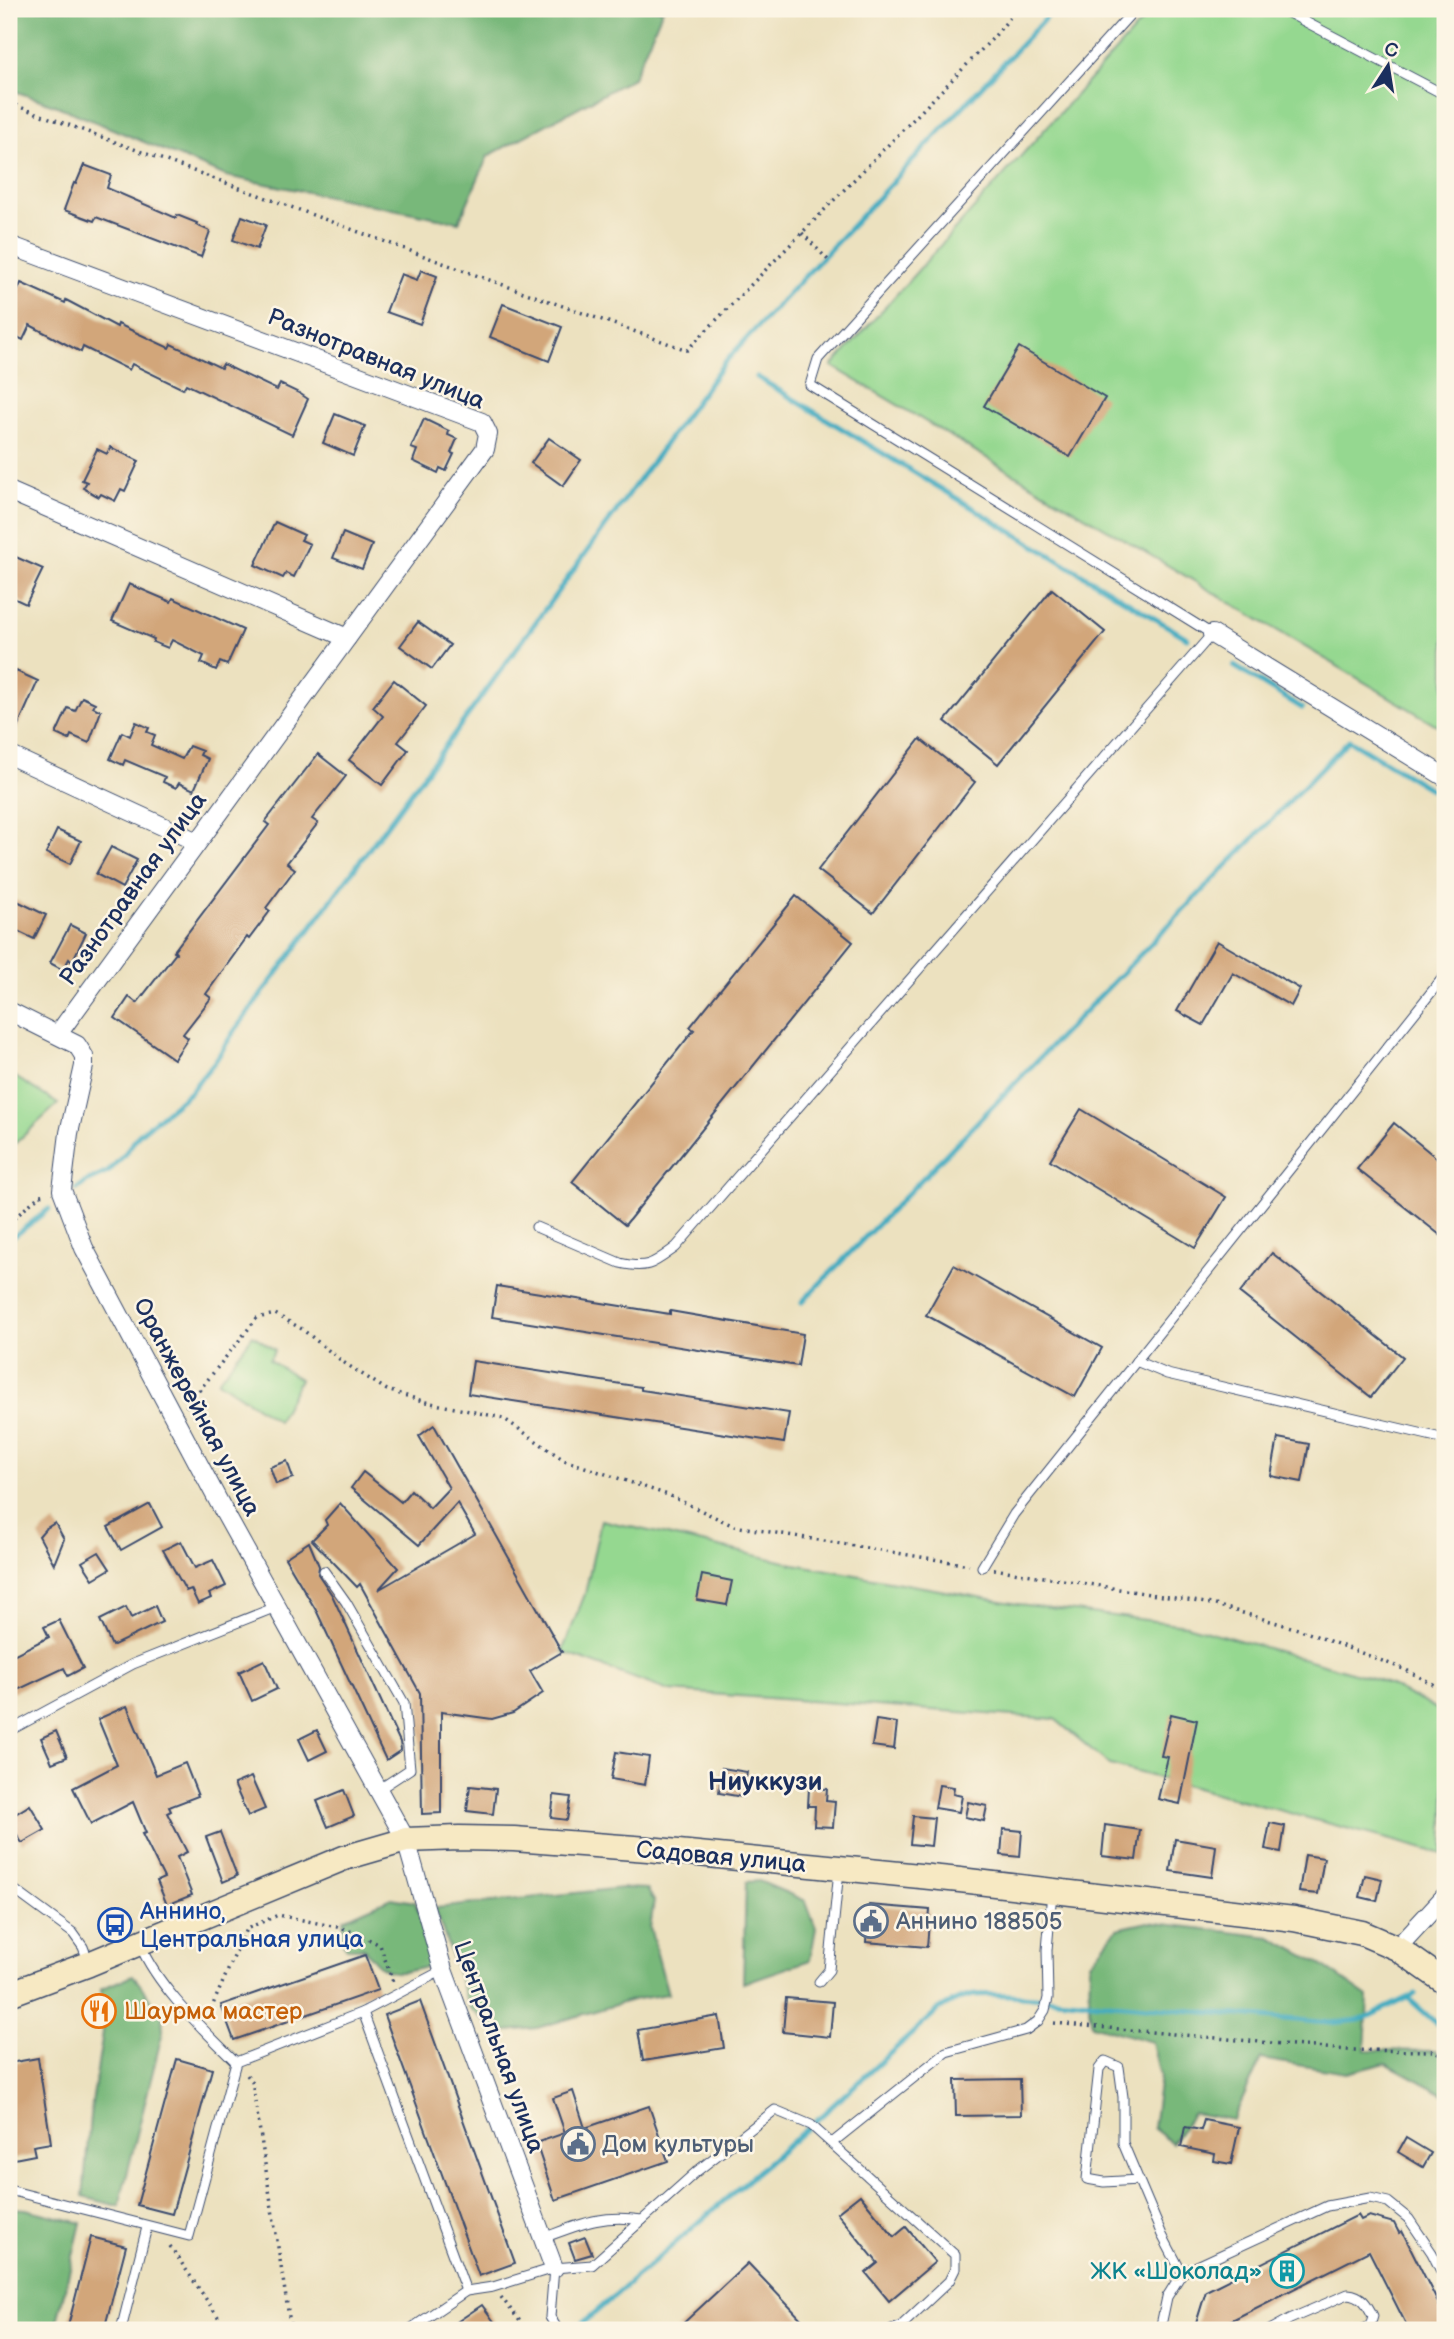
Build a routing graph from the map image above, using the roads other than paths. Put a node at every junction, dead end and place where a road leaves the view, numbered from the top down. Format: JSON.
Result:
{"nodes":[{"id":1,"x":1135,"y":9,"type":"edge"},
{"id":2,"x":1281,"y":9,"type":"edge"},
{"id":3,"x":1445,"y":95,"type":"edge"},
{"id":4,"x":9,"y":245,"type":"edge"},
{"id":5,"x":9,"y":491,"type":"edge"},
{"id":6,"x":1212,"y":634,"type":"junction"},
{"id":7,"x":347,"y":638,"type":"junction"},
{"id":8,"x":9,"y":755,"type":"edge"},
{"id":9,"x":1445,"y":777,"type":"edge"},
{"id":10,"x":197,"y":842,"type":"junction"},
{"id":11,"x":1445,"y":975,"type":"edge"},
{"id":12,"x":9,"y":1011,"type":"edge"},
{"id":13,"x":58,"y":1034,"type":"junction"},
{"id":14,"x":536,"y":1227,"type":"dead end"},
{"id":15,"x":1136,"y":1362,"type":"junction"},
{"id":16,"x":1445,"y":1439,"type":"edge"},
{"id":17,"x":982,"y":1567,"type":"road end"},
{"id":18,"x":324,"y":1571,"type":"dead end"},
{"id":19,"x":276,"y":1607,"type":"junction"},
{"id":20,"x":9,"y":1731,"type":"edge"},
{"id":21,"x":377,"y":1790,"type":"junction"},
{"id":22,"x":406,"y":1840,"type":"junction"},
{"id":23,"x":839,"y":1868,"type":"junction"},
{"id":24,"x":9,"y":1886,"type":"edge"},
{"id":25,"x":1052,"y":1890,"type":"junction"},
{"id":26,"x":1445,"y":1896,"type":"edge"},
{"id":27,"x":139,"y":1944,"type":"junction"},
{"id":28,"x":1397,"y":1948,"type":"junction"},
{"id":29,"x":89,"y":1964,"type":"junction"},
{"id":30,"x":443,"y":1970,"type":"junction"},
{"id":31,"x":820,"y":1982,"type":"dead end"},
{"id":32,"x":1445,"y":1982,"type":"edge"},
{"id":33,"x":9,"y":1994,"type":"edge"},
{"id":34,"x":363,"y":2012,"type":"junction"},
{"id":35,"x":236,"y":2062,"type":"junction"},
{"id":36,"x":832,"y":2143,"type":"junction"},
{"id":37,"x":1139,"y":2179,"type":"junction"},
{"id":38,"x":9,"y":2190,"type":"edge"},
{"id":39,"x":642,"y":2220,"type":"junction"},
{"id":40,"x":147,"y":2227,"type":"junction"},
{"id":41,"x":542,"y":2238,"type":"junction"},
{"id":42,"x":554,"y":2268,"type":"junction"},
{"id":43,"x":1182,"y":2273,"type":"junction"},
{"id":44,"x":1445,"y":2279,"type":"edge"},
{"id":45,"x":466,"y":2291,"type":"junction"},
{"id":46,"x":121,"y":2330,"type":"edge"},
{"id":47,"x":409,"y":2330,"type":"edge"},
{"id":48,"x":558,"y":2330,"type":"edge"},
{"id":49,"x":892,"y":2330,"type":"edge"},
{"id":50,"x":1160,"y":2330,"type":"edge"},
{"id":51,"x":1270,"y":2330,"type":"edge"},
{"id":52,"x":1361,"y":2330,"type":"edge"}],
"edges":[{"from":1,"to":6,"type":"lane"},
{"from":2,"to":3,"type":"lane"},
{"from":4,"to":7,"type":"street","name":"Разнотравная улица"},
{"from":5,"to":7,"type":"street"},
{"from":6,"to":9,"type":"street"},
{"from":6,"to":14,"type":"lane"},
{"from":7,"to":10,"type":"street","name":"Разнотравная улица"},
{"from":8,"to":10,"type":"street"},
{"from":10,"to":13,"type":"street","name":"Разнотравная улица"},
{"from":11,"to":15,"type":"lane"},
{"from":12,"to":13,"type":"street","name":"Оранжерейная улица"},
{"from":13,"to":19,"type":"street","name":"Оранжерейная улица"},
{"from":15,"to":16,"type":"lane"},
{"from":15,"to":17,"type":"lane"},
{"from":18,"to":21,"type":"lane"},
{"from":19,"to":20,"type":"lane"},
{"from":19,"to":21,"type":"street","name":"Оранжерейная улица"},
{"from":21,"to":22,"type":"street","name":"Оранжерейная улица"},
{"from":22,"to":23,"type":"main road","name":"Садовая улица"},
{"from":22,"to":27,"type":"main road","name":"Садовая улица"},
{"from":22,"to":30,"type":"street","name":"Центральная улица"},
{"from":23,"to":25,"type":"main road","name":"Садовая улица"},
{"from":23,"to":31,"type":"lane"},
{"from":24,"to":29,"type":"lane"},
{"from":25,"to":28,"type":"main road","name":"Садовая улица"},
{"from":25,"to":36,"type":"lane"},
{"from":26,"to":28,"type":"street"},
{"from":27,"to":29,"type":"main road","name":"Садовая улица"},
{"from":27,"to":35,"type":"lane"},
{"from":28,"to":32,"type":"main road","name":"Садовая улица"},
{"from":29,"to":33,"type":"main road","name":"Садовая улица"},
{"from":30,"to":34,"type":"lane"},
{"from":30,"to":41,"type":"street","name":"Центральная улица"},
{"from":34,"to":35,"type":"lane"},
{"from":34,"to":45,"type":"lane"},
{"from":35,"to":40,"type":"lane"},
{"from":36,"to":39,"type":"lane"},
{"from":36,"to":49,"type":"lane"},
{"from":37,"to":37,"type":"lane"},
{"from":37,"to":43,"type":"lane"},
{"from":38,"to":40,"type":"lane"},
{"from":39,"to":41,"type":"lane"},
{"from":39,"to":42,"type":"lane"},
{"from":40,"to":46,"type":"lane"},
{"from":41,"to":42,"type":"street","name":"Центральная улица"},
{"from":42,"to":45,"type":"lane"},
{"from":42,"to":48,"type":"lane"},
{"from":43,"to":44,"type":"lane"},
{"from":43,"to":50,"type":"lane"},
{"from":45,"to":47,"type":"lane"},
{"from":51,"to":52,"type":"lane"}]}
